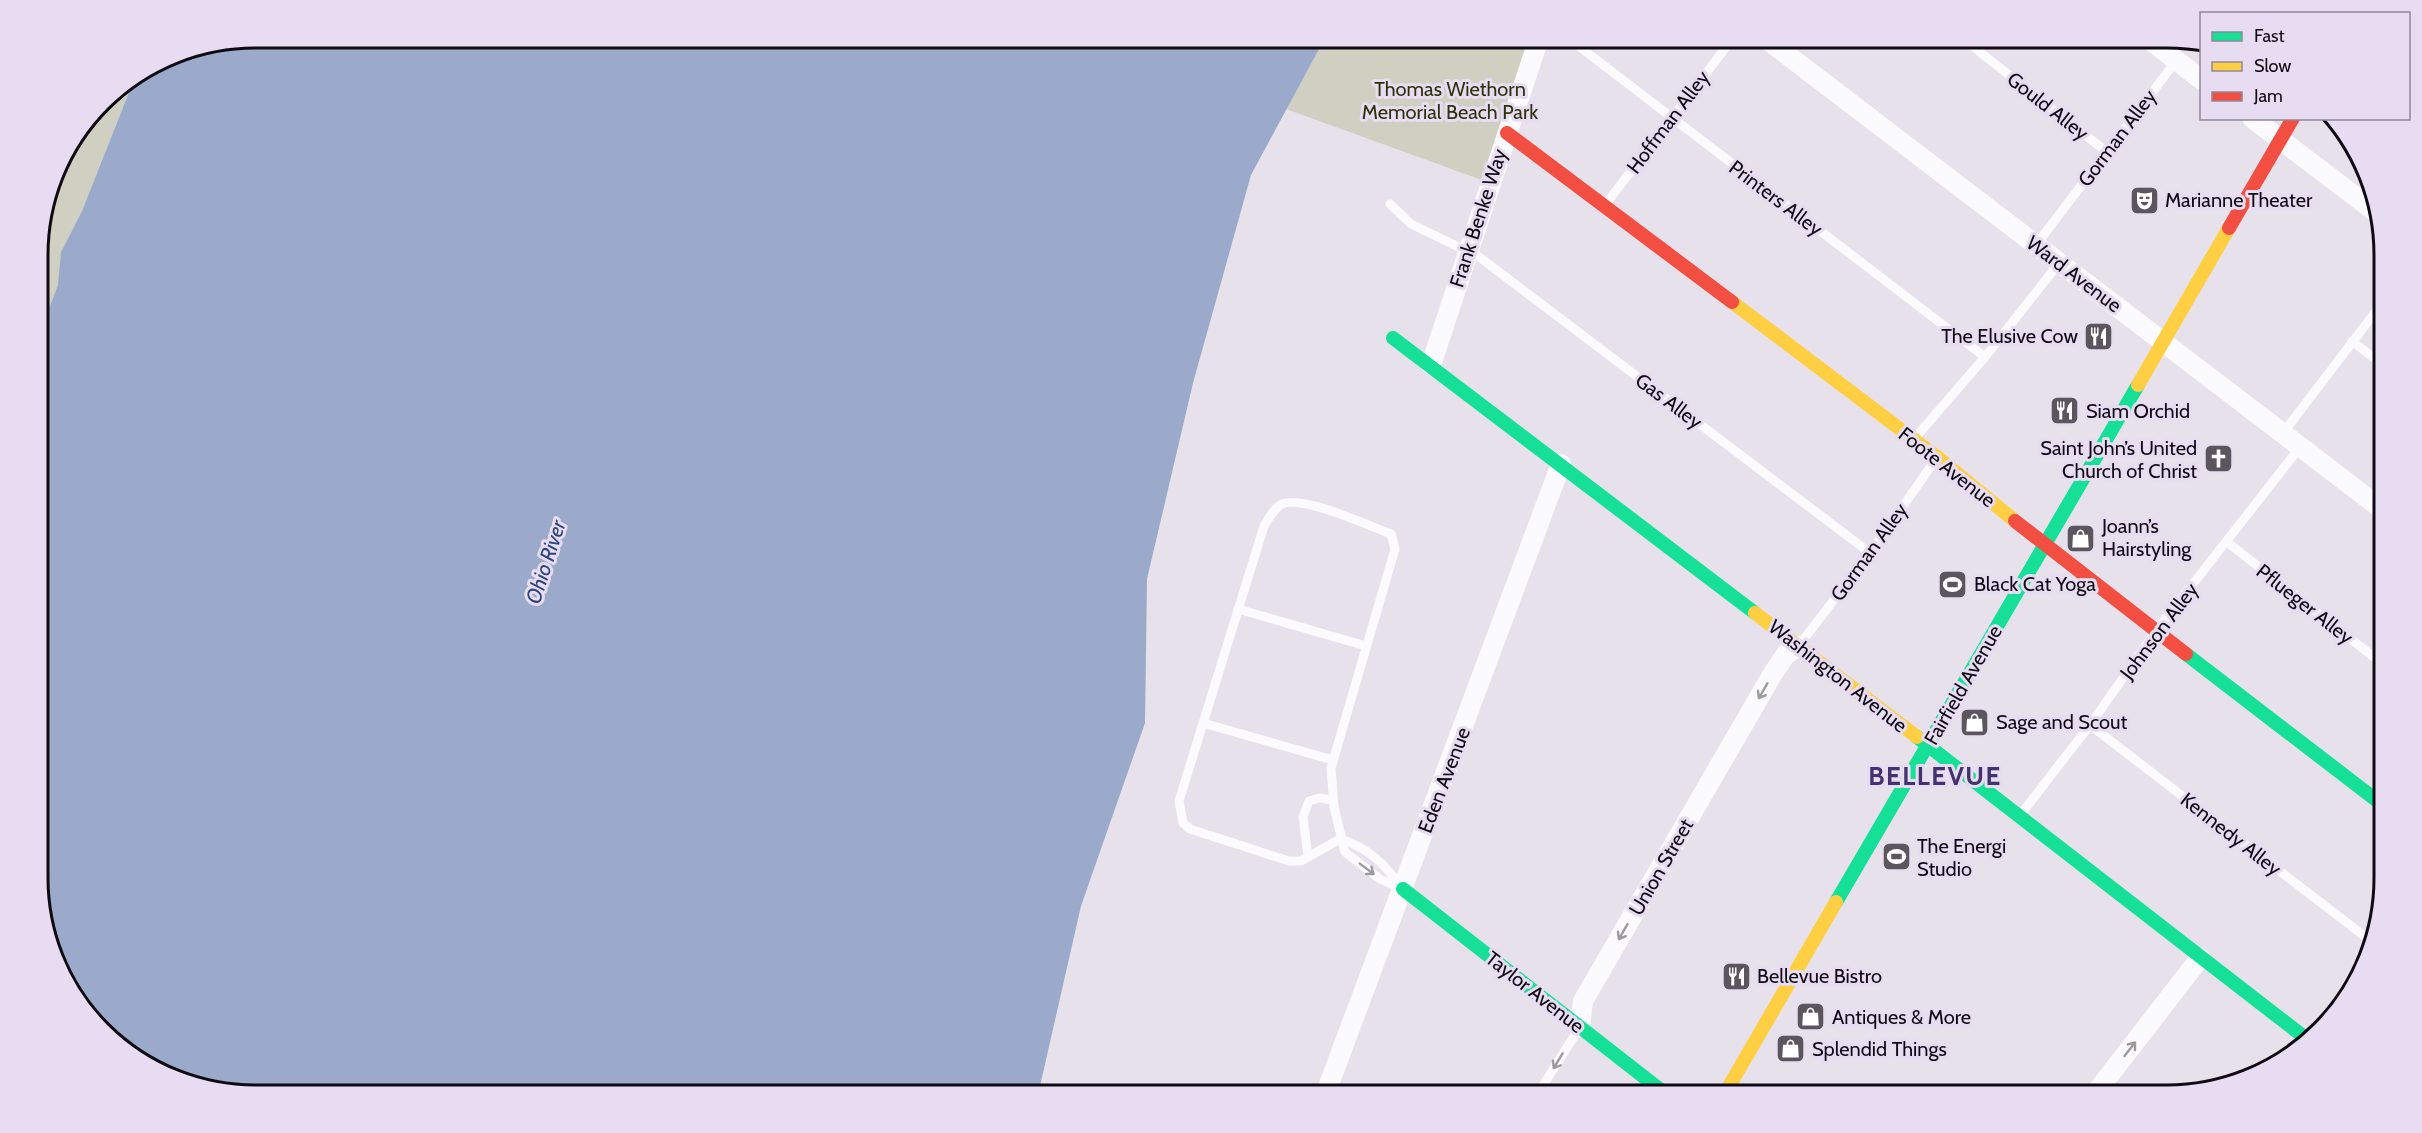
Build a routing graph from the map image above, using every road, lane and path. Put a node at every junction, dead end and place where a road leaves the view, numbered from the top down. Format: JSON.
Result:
{"nodes":[{"id":1,"x":1536,"y":48,"type":"edge"},
{"id":2,"x":1581,"y":48,"type":"edge"},
{"id":3,"x":1725,"y":48,"type":"edge"},
{"id":4,"x":1778,"y":48,"type":"edge"},
{"id":5,"x":1975,"y":48,"type":"edge"},
{"id":6,"x":2163,"y":48,"type":"edge"},
{"id":7,"x":2176,"y":61,"type":"junction"},
{"id":8,"x":2200,"y":79,"type":"edge"},
{"id":9,"x":1672,"y":117,"type":"junction"},
{"id":10,"x":2255,"y":120,"type":"edge"},
{"id":11,"x":2292,"y":120,"type":"edge"},
{"id":12,"x":1507,"y":133,"type":"junction"},
{"id":13,"x":2281,"y":140,"type":"junction"},
{"id":14,"x":2107,"y":152,"type":"junction"},
{"id":15,"x":1390,"y":204,"type":"dead end"},
{"id":16,"x":2368,"y":206,"type":"edge"},
{"id":17,"x":1603,"y":207,"type":"junction"},
{"id":18,"x":2036,"y":245,"type":"junction"},
{"id":19,"x":1467,"y":250,"type":"junction"},
{"id":20,"x":2059,"y":263,"type":"junction"},
{"id":21,"x":2374,"y":313,"type":"edge"},
{"id":22,"x":1393,"y":338,"type":"dead end"},
{"id":23,"x":2352,"y":341,"type":"junction"},
{"id":24,"x":2164,"y":342,"type":"junction"},
{"id":25,"x":1985,"y":357,"type":"junction"},
{"id":26,"x":2374,"y":357,"type":"edge"},
{"id":27,"x":1431,"y":365,"type":"junction"},
{"id":28,"x":2283,"y":433,"type":"junction"},
{"id":29,"x":1913,"y":440,"type":"junction"},
{"id":30,"x":2301,"y":446,"type":"junction"},
{"id":31,"x":1937,"y":457,"type":"junction"},
{"id":32,"x":1561,"y":464,"type":"junction"},
{"id":33,"x":2374,"y":502,"type":"edge"},
{"id":34,"x":2227,"y":542,"type":"junction"},
{"id":35,"x":2045,"y":545,"type":"junction"},
{"id":36,"x":1870,"y":553,"type":"junction"},
{"id":37,"x":1238,"y":609,"type":"junction"},
{"id":38,"x":2156,"y":631,"type":"junction"},
{"id":39,"x":1366,"y":646,"type":"junction"},
{"id":40,"x":1799,"y":646,"type":"junction"},
{"id":41,"x":2374,"y":657,"type":"edge"},
{"id":42,"x":1203,"y":723,"type":"junction"},
{"id":43,"x":2090,"y":724,"type":"junction"},
{"id":44,"x":1927,"y":746,"type":"junction"},
{"id":45,"x":1333,"y":760,"type":"junction"},
{"id":46,"x":2374,"y":798,"type":"edge"},
{"id":47,"x":1333,"y":800,"type":"junction"},
{"id":48,"x":2019,"y":817,"type":"junction"},
{"id":49,"x":1340,"y":839,"type":"junction"},
{"id":50,"x":1308,"y":857,"type":"junction"},
{"id":51,"x":1403,"y":889,"type":"junction"},
{"id":52,"x":2365,"y":937,"type":"edge"},
{"id":53,"x":2200,"y":958,"type":"junction"},
{"id":54,"x":1580,"y":1028,"type":"junction"},
{"id":55,"x":2302,"y":1035,"type":"edge"},
{"id":56,"x":1329,"y":1085,"type":"edge"},
{"id":57,"x":1543,"y":1085,"type":"edge"},
{"id":58,"x":1654,"y":1085,"type":"edge"},
{"id":59,"x":1730,"y":1085,"type":"edge"},
{"id":60,"x":2102,"y":1085,"type":"edge"}],
"edges":[{"from":1,"to":12,"type":"street","name":"Frank Benke Way"},
{"from":2,"to":9,"type":"lane","name":"Printers Alley"},
{"from":3,"to":9,"type":"lane","name":"Hoffman Alley"},
{"from":4,"to":18,"type":"street","name":"Ward Avenue"},
{"from":5,"to":14,"type":"lane","name":"Gould Alley"},
{"from":6,"to":7,"type":"street"},
{"from":7,"to":8,"type":"street"},
{"from":7,"to":14,"type":"lane","name":"Gorman Alley"},
{"from":9,"to":17,"type":"lane","name":"Hoffman Alley"},
{"from":9,"to":25,"type":"lane","name":"Printers Alley"},
{"from":10,"to":13,"type":"street"},
{"from":11,"to":13,"type":"street","name":"Fairfield Avenue"},
{"from":12,"to":17,"type":"street","name":"Foote Avenue"},
{"from":12,"to":19,"type":"street","name":"Frank Benke Way"},
{"from":13,"to":16,"type":"street"},
{"from":13,"to":24,"type":"street","name":"Fairfield Avenue"},
{"from":14,"to":18,"type":"lane","name":"Gorman Alley"},
{"from":15,"to":19,"type":"lane","name":"Gas Alley"},
{"from":17,"to":29,"type":"street","name":"Foote Avenue"},
{"from":18,"to":20,"type":"street","name":"Ward Avenue"},
{"from":19,"to":27,"type":"street","name":"Frank Benke Way"},
{"from":19,"to":36,"type":"lane","name":"Gas Alley"},
{"from":20,"to":24,"type":"street","name":"Ward Avenue"},
{"from":20,"to":25,"type":"lane"},
{"from":21,"to":23,"type":"lane"},
{"from":22,"to":27,"type":"street","name":"Washington Avenue"},
{"from":23,"to":26,"type":"lane"},
{"from":23,"to":28,"type":"lane"},
{"from":24,"to":28,"type":"street","name":"Ward Avenue"},
{"from":24,"to":35,"type":"street","name":"Fairfield Avenue"},
{"from":25,"to":29,"type":"lane"},
{"from":27,"to":32,"type":"street","name":"Washington Avenue"},
{"from":28,"to":30,"type":"street","name":"Ward Avenue"},
{"from":29,"to":31,"type":"street","name":"Foote Avenue"},
{"from":30,"to":33,"type":"street","name":"Ward Avenue"},
{"from":30,"to":34,"type":"lane","name":"Johnson Alley"},
{"from":31,"to":35,"type":"street","name":"Foote Avenue"},
{"from":31,"to":36,"type":"lane","name":"Gorman Alley"},
{"from":32,"to":40,"type":"street","name":"Washington Avenue"},
{"from":32,"to":51,"type":"street","name":"Eden Avenue"},
{"from":34,"to":38,"type":"lane","name":"Johnson Alley"},
{"from":34,"to":41,"type":"lane","name":"Pflueger Alley"},
{"from":35,"to":38,"type":"street","name":"Foote Avenue"},
{"from":35,"to":44,"type":"street","name":"Fairfield Avenue"},
{"from":36,"to":40,"type":"lane","name":"Gorman Alley"},
{"from":37,"to":39,"type":"lane"},
{"from":37,"to":39,"type":"lane"},
{"from":37,"to":42,"type":"lane"},
{"from":38,"to":43,"type":"lane","name":"Johnson Alley"},
{"from":38,"to":46,"type":"street","name":"Foote Avenue"},
{"from":39,"to":45,"type":"lane"},
{"from":40,"to":44,"type":"street","name":"Washington Avenue"},
{"from":40,"to":54,"type":"street","name":"Union Street","one_way":true},
{"from":42,"to":45,"type":"lane"},
{"from":42,"to":50,"type":"lane"},
{"from":43,"to":48,"type":"lane","name":"Johnson Alley"},
{"from":43,"to":52,"type":"lane","name":"Kennedy Alley"},
{"from":44,"to":48,"type":"street","name":"Washington Avenue"},
{"from":44,"to":59,"type":"street","name":"Fairfield Avenue"},
{"from":45,"to":47,"type":"lane"},
{"from":47,"to":49,"type":"lane"},
{"from":47,"to":50,"type":"lane"},
{"from":48,"to":53,"type":"street","name":"Washington Avenue"},
{"from":49,"to":50,"type":"lane"},
{"from":49,"to":51,"type":"lane"},
{"from":49,"to":51,"type":"lane","one_way":true},
{"from":51,"to":54,"type":"street","name":"Taylor Avenue"},
{"from":51,"to":56,"type":"street","name":"Eden Avenue"},
{"from":53,"to":55,"type":"street","name":"Washington Avenue"},
{"from":60,"to":53,"type":"street","one_way":true},
{"from":54,"to":57,"type":"lane","name":"Union Street","one_way":true},
{"from":54,"to":58,"type":"street","name":"Taylor Avenue"}]}
